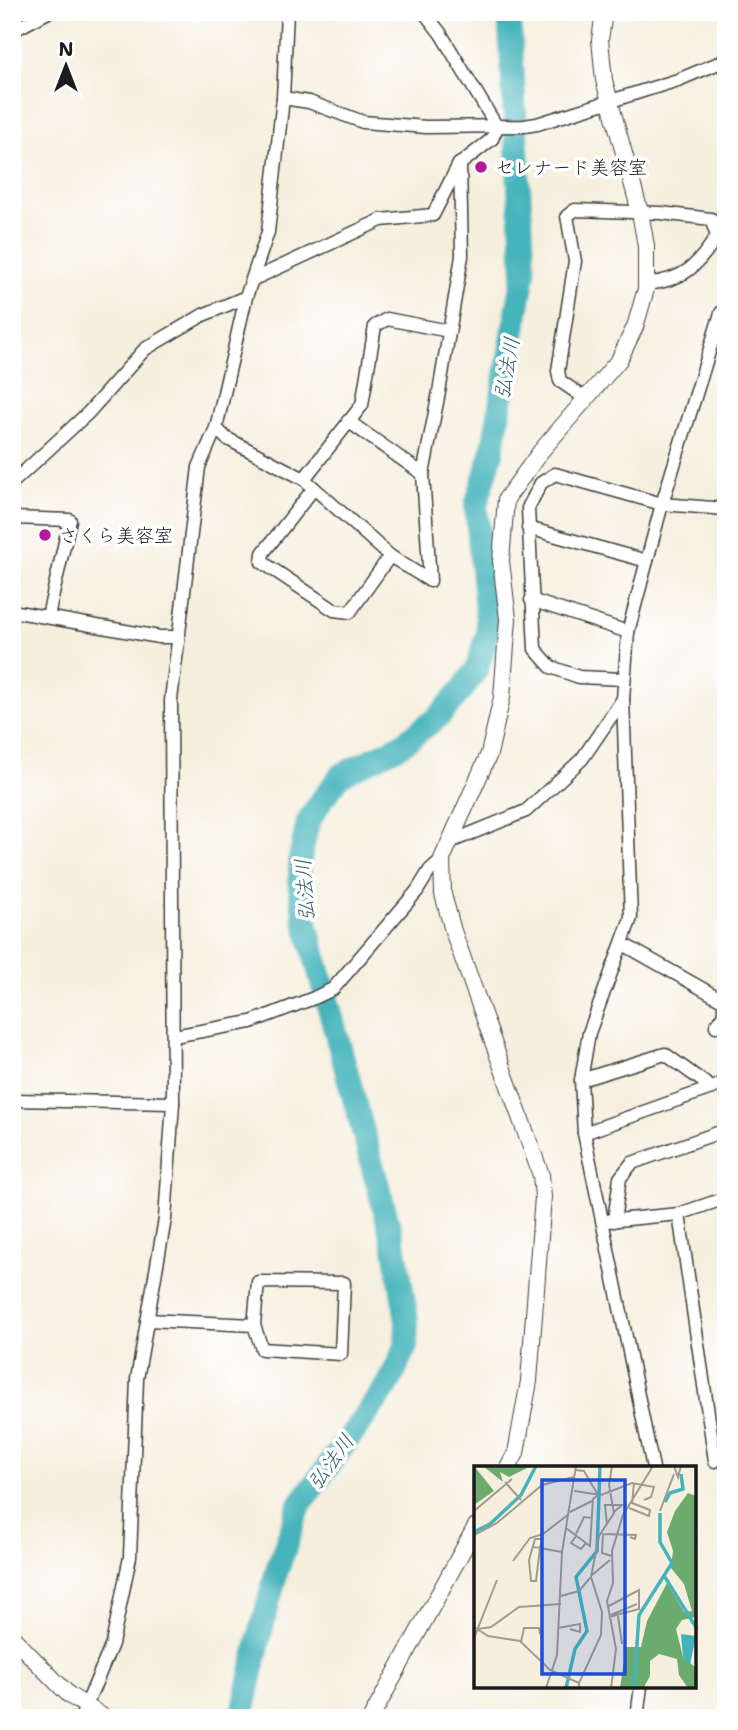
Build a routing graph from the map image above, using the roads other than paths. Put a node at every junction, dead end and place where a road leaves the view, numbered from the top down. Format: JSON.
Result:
{"nodes":[{"id":1,"x":47,"y":12,"type":"edge"},
{"id":2,"x":287,"y":12,"type":"edge"},
{"id":3,"x":424,"y":12,"type":"edge"},
{"id":4,"x":604,"y":12,"type":"edge"},
{"id":5,"x":12,"y":32,"type":"edge"},
{"id":6,"x":726,"y":60,"type":"edge"},
{"id":7,"x":283,"y":98,"type":"junction"},
{"id":8,"x":609,"y":103,"type":"junction"},
{"id":9,"x":501,"y":127,"type":"junction"},
{"id":10,"x":460,"y":164,"type":"junction"},
{"id":11,"x":640,"y":212,"type":"junction"},
{"id":12,"x":254,"y":279,"type":"junction"},
{"id":13,"x":646,"y":284,"type":"junction"},
{"id":14,"x":246,"y":297,"type":"junction"},
{"id":15,"x":726,"y":307,"type":"edge"},
{"id":16,"x":449,"y":331,"type":"junction"},
{"id":17,"x":585,"y":398,"type":"junction"},
{"id":18,"x":348,"y":421,"type":"junction"},
{"id":19,"x":215,"y":428,"type":"junction"},
{"id":20,"x":423,"y":474,"type":"junction"},
{"id":21,"x":12,"y":483,"type":"edge"},
{"id":22,"x":309,"y":483,"type":"junction"},
{"id":23,"x":662,"y":504,"type":"junction"},
{"id":24,"x":726,"y":509,"type":"edge"},
{"id":25,"x":12,"y":518,"type":"edge"},
{"id":26,"x":528,"y":528,"type":"junction"},
{"id":27,"x":390,"y":556,"type":"junction"},
{"id":28,"x":647,"y":561,"type":"junction"},
{"id":29,"x":531,"y":600,"type":"junction"},
{"id":30,"x":12,"y":611,"type":"edge"},
{"id":31,"x":48,"y":616,"type":"junction"},
{"id":32,"x":628,"y":632,"type":"junction"},
{"id":33,"x":178,"y":637,"type":"junction"},
{"id":34,"x":624,"y":679,"type":"junction"},
{"id":35,"x":623,"y":699,"type":"junction"},
{"id":36,"x":450,"y":842,"type":"junction"},
{"id":37,"x":442,"y":859,"type":"junction"},
{"id":38,"x":623,"y":944,"type":"junction"},
{"id":39,"x":716,"y":1026,"type":"dead end"},
{"id":40,"x":174,"y":1036,"type":"junction"},
{"id":41,"x":726,"y":1079,"type":"edge"},
{"id":42,"x":581,"y":1080,"type":"junction"},
{"id":43,"x":712,"y":1088,"type":"junction"},
{"id":44,"x":12,"y":1100,"type":"edge"},
{"id":45,"x":173,"y":1103,"type":"junction"},
{"id":46,"x":726,"y":1130,"type":"edge"},
{"id":47,"x":584,"y":1133,"type":"junction"},
{"id":48,"x":726,"y":1198,"type":"edge"},
{"id":49,"x":679,"y":1214,"type":"junction"},
{"id":50,"x":609,"y":1221,"type":"junction"},
{"id":51,"x":147,"y":1320,"type":"junction"},
{"id":52,"x":254,"y":1325,"type":"junction"},
{"id":53,"x":716,"y":1461,"type":"dead end"},
{"id":54,"x":509,"y":1466,"type":"edge"},
{"id":55,"x":653,"y":1466,"type":"edge"},
{"id":56,"x":474,"y":1528,"type":"edge"},
{"id":57,"x":12,"y":1637,"type":"edge"},
{"id":58,"x":641,"y":1688,"type":"edge"},
{"id":59,"x":83,"y":1712,"type":"edge"},
{"id":60,"x":104,"y":1718,"type":"edge"},
{"id":61,"x":371,"y":1718,"type":"edge"},
{"id":62,"x":637,"y":1718,"type":"edge"}],
"edges":[{"from":1,"to":5,"type":"street"},
{"from":2,"to":7,"type":"street"},
{"from":3,"to":9,"type":"street"},
{"from":4,"to":8,"type":"street"},
{"from":6,"to":8,"type":"street"},
{"from":7,"to":9,"type":"street"},
{"from":7,"to":12,"type":"street"},
{"from":8,"to":9,"type":"street"},
{"from":8,"to":11,"type":"street"},
{"from":9,"to":10,"type":"street"},
{"from":10,"to":12,"type":"street"},
{"from":10,"to":16,"type":"street"},
{"from":11,"to":13,"type":"street"},
{"from":11,"to":13,"type":"street"},
{"from":11,"to":17,"type":"street"},
{"from":12,"to":14,"type":"street"},
{"from":13,"to":17,"type":"street"},
{"from":14,"to":19,"type":"street"},
{"from":14,"to":21,"type":"street"},
{"from":15,"to":23,"type":"street"},
{"from":16,"to":18,"type":"street"},
{"from":16,"to":20,"type":"street"},
{"from":17,"to":36,"type":"street"},
{"from":18,"to":20,"type":"street"},
{"from":18,"to":22,"type":"street"},
{"from":19,"to":22,"type":"street"},
{"from":19,"to":33,"type":"street"},
{"from":20,"to":27,"type":"street"},
{"from":22,"to":27,"type":"street"},
{"from":22,"to":27,"type":"street"},
{"from":23,"to":24,"type":"street"},
{"from":23,"to":26,"type":"street"},
{"from":23,"to":28,"type":"street"},
{"from":25,"to":31,"type":"street"},
{"from":26,"to":28,"type":"street"},
{"from":26,"to":29,"type":"street"},
{"from":28,"to":32,"type":"street"},
{"from":29,"to":32,"type":"street"},
{"from":29,"to":34,"type":"street"},
{"from":30,"to":31,"type":"street"},
{"from":31,"to":33,"type":"street"},
{"from":32,"to":34,"type":"street"},
{"from":33,"to":40,"type":"street"},
{"from":34,"to":35,"type":"street"},
{"from":35,"to":36,"type":"street"},
{"from":35,"to":38,"type":"street"},
{"from":36,"to":37,"type":"street"},
{"from":37,"to":40,"type":"street"},
{"from":37,"to":54,"type":"street"},
{"from":38,"to":39,"type":"street"},
{"from":38,"to":42,"type":"street"},
{"from":40,"to":45,"type":"street"},
{"from":41,"to":43,"type":"street"},
{"from":42,"to":43,"type":"street"},
{"from":42,"to":47,"type":"street"},
{"from":43,"to":47,"type":"street"},
{"from":44,"to":45,"type":"street"},
{"from":45,"to":51,"type":"street"},
{"from":46,"to":50,"type":"street"},
{"from":47,"to":50,"type":"street"},
{"from":48,"to":49,"type":"street"},
{"from":49,"to":50,"type":"street"},
{"from":49,"to":53,"type":"street"},
{"from":50,"to":55,"type":"street"},
{"from":51,"to":52,"type":"street"},
{"from":51,"to":59,"type":"street"},
{"from":52,"to":52,"type":"street"},
{"from":56,"to":61,"type":"street"},
{"from":57,"to":59,"type":"street"},
{"from":58,"to":62,"type":"street"},
{"from":59,"to":60,"type":"street"}]}
